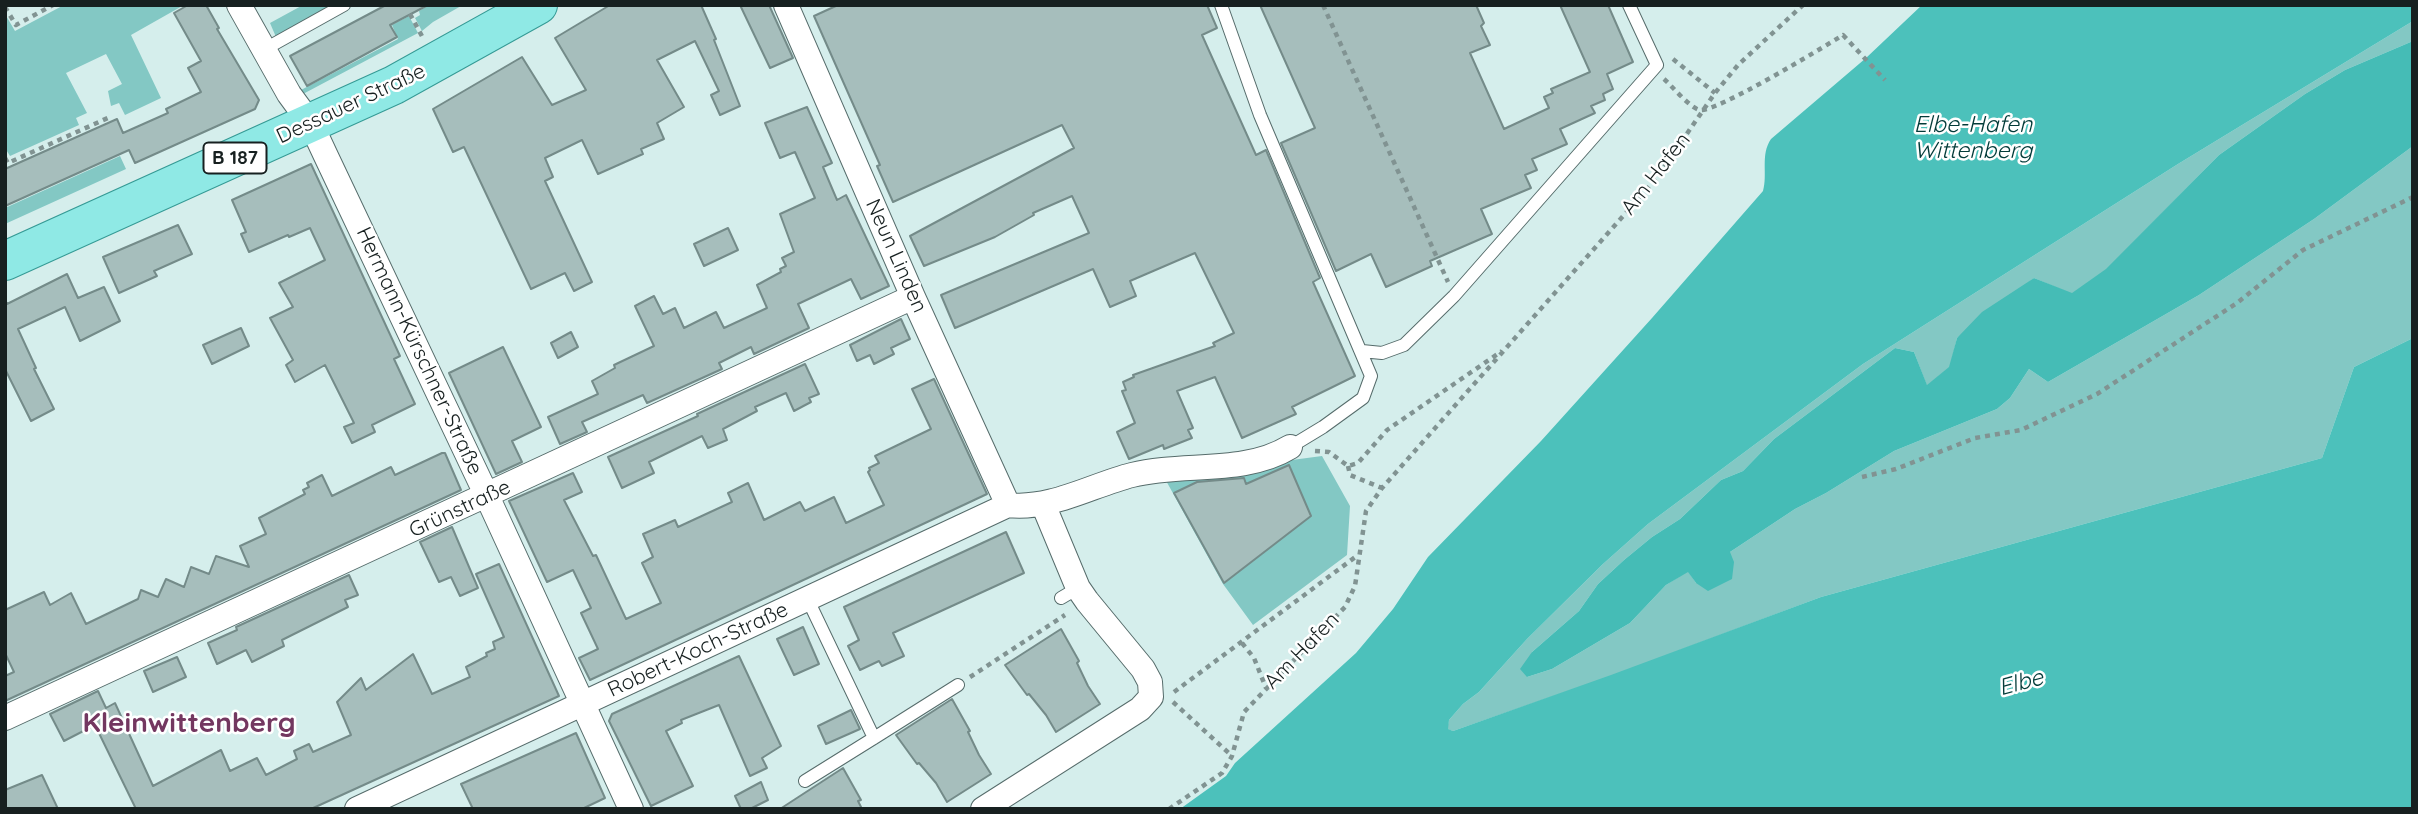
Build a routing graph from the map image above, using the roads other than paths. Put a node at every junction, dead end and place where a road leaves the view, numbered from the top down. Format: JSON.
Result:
{"nodes":[{"id":1,"x":239,"y":5,"type":"edge"},
{"id":2,"x":344,"y":5,"type":"edge"},
{"id":3,"x":538,"y":5,"type":"edge"},
{"id":4,"x":1221,"y":5,"type":"edge"},
{"id":5,"x":1629,"y":5,"type":"edge"},
{"id":6,"x":792,"y":7,"type":"edge"},
{"id":7,"x":265,"y":49,"type":"junction"},
{"id":8,"x":310,"y":124,"type":"junction"},
{"id":9,"x":5,"y":261,"type":"edge"},
{"id":10,"x":913,"y":298,"type":"junction"},
{"id":11,"x":1362,"y":351,"type":"junction"},
{"id":12,"x":1286,"y":449,"type":"joint"},
{"id":13,"x":487,"y":496,"type":"junction"},
{"id":14,"x":1043,"y":504,"type":"junction"},
{"id":15,"x":1008,"y":505,"type":"junction"},
{"id":16,"x":808,"y":600,"type":"junction"},
{"id":17,"x":958,"y":685,"type":"road end"},
{"id":18,"x":583,"y":703,"type":"junction"},
{"id":19,"x":5,"y":718,"type":"edge"},
{"id":20,"x":874,"y":738,"type":"junction"},
{"id":21,"x":805,"y":781,"type":"dead end"},
{"id":22,"x":357,"y":809,"type":"edge"},
{"id":23,"x":631,"y":809,"type":"edge"},
{"id":24,"x":984,"y":809,"type":"edge"}],
"edges":[{"from":1,"to":7,"type":"street","name":"Hermann-Kürschner-Straße"},
{"from":2,"to":7,"type":"lane"},
{"from":3,"to":8,"type":"main road","name":"Dessauer Straße","number":"B 187"},
{"from":4,"to":11,"type":"lane"},
{"from":5,"to":11,"type":"lane"},
{"from":6,"to":10,"type":"street","name":"Neun Linden"},
{"from":7,"to":8,"type":"street","name":"Hermann-Kürschner-Straße"},
{"from":8,"to":9,"type":"main road","name":"Dessauer Straße","number":"B 187"},
{"from":8,"to":13,"type":"street","name":"Hermann-Kürschner-Straße"},
{"from":10,"to":13,"type":"street","name":"Grünstraße"},
{"from":10,"to":15,"type":"street","name":"Neun Linden"},
{"from":11,"to":12,"type":"lane"},
{"from":12,"to":14,"type":"street"},
{"from":13,"to":18,"type":"street","name":"Hermann-Kürschner-Straße"},
{"from":13,"to":19,"type":"street","name":"Grünstraße"},
{"from":14,"to":15,"type":"street","name":"Robert-Koch-Straße"},
{"from":14,"to":24,"type":"street"},
{"from":15,"to":16,"type":"street","name":"Robert-Koch-Straße"},
{"from":16,"to":18,"type":"street","name":"Robert-Koch-Straße"},
{"from":16,"to":20,"type":"lane"},
{"from":17,"to":20,"type":"lane"},
{"from":18,"to":22,"type":"street","name":"Robert-Koch-Straße"},
{"from":18,"to":23,"type":"street","name":"Hermann-Kürschner-Straße"},
{"from":20,"to":21,"type":"lane"}]}
